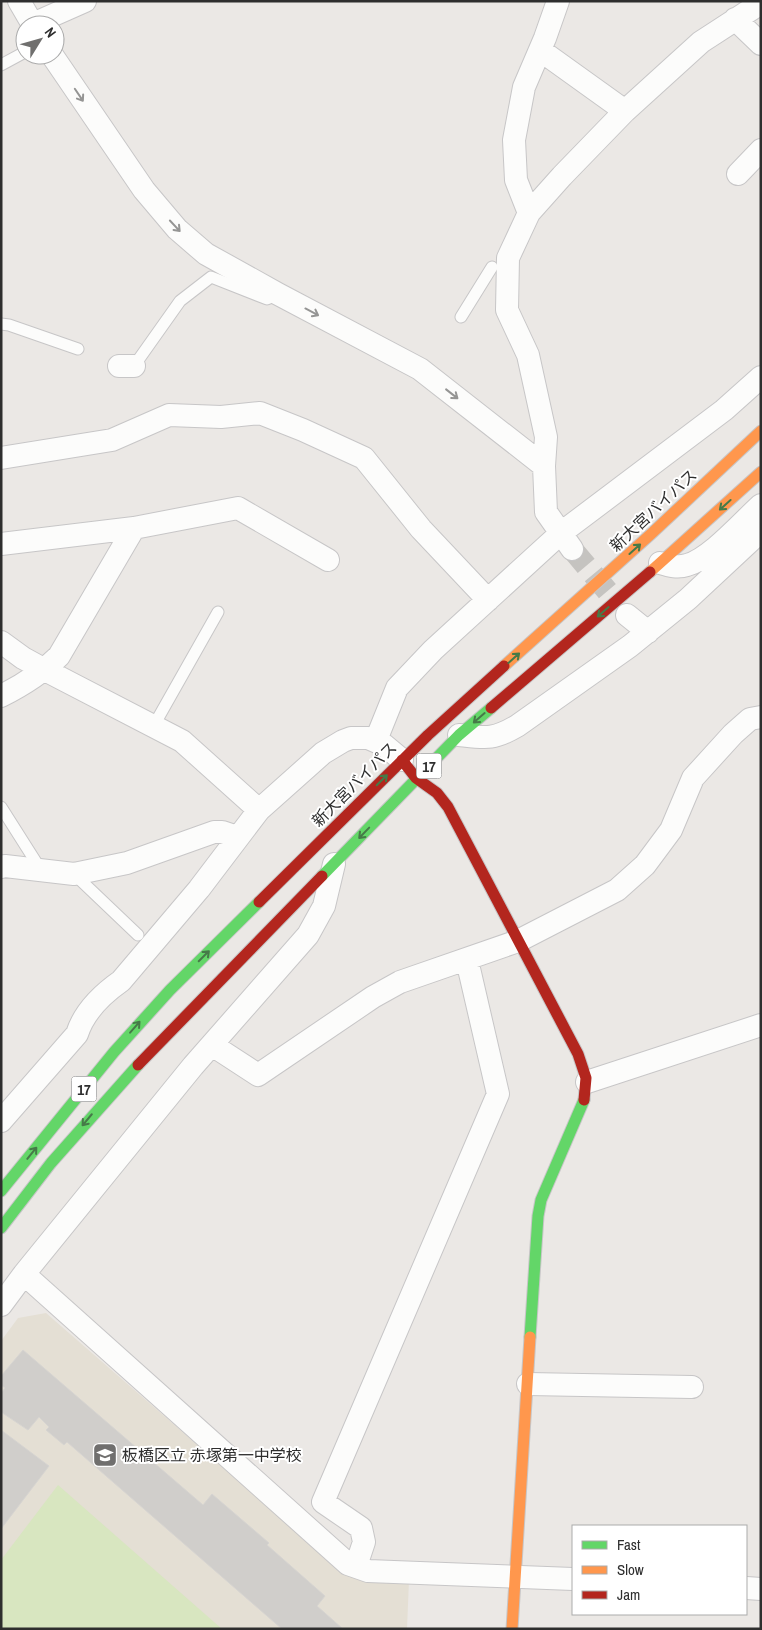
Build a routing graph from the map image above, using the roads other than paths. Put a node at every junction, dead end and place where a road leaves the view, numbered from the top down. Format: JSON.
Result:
{"nodes":[{"id":1,"x":19,"y":1,"type":"edge"},
{"id":2,"x":85,"y":1,"type":"edge"},
{"id":3,"x":558,"y":1,"type":"edge"},
{"id":4,"x":761,"y":3,"type":"edge"},
{"id":5,"x":27,"y":15,"type":"edge"},
{"id":6,"x":55,"y":15,"type":"edge"},
{"id":7,"x":735,"y":19,"type":"junction"},
{"id":8,"x":761,"y":44,"type":"edge"},
{"id":9,"x":540,"y":50,"type":"junction"},
{"id":10,"x":15,"y":57,"type":"edge"},
{"id":11,"x":1,"y":64,"type":"edge"},
{"id":12,"x":59,"y":65,"type":"edge"},
{"id":13,"x":625,"y":111,"type":"junction"},
{"id":14,"x":761,"y":150,"type":"edge"},
{"id":15,"x":738,"y":174,"type":"dead end"},
{"id":16,"x":529,"y":213,"type":"junction"},
{"id":17,"x":492,"y":267,"type":"dead end"},
{"id":18,"x":278,"y":294,"type":"junction"},
{"id":19,"x":461,"y":317,"type":"dead end"},
{"id":20,"x":1,"y":324,"type":"edge"},
{"id":21,"x":78,"y":349,"type":"dead end"},
{"id":22,"x":126,"y":366,"type":"dead end"},
{"id":23,"x":761,"y":377,"type":"edge"},
{"id":24,"x":761,"y":431,"type":"edge"},
{"id":25,"x":1,"y":458,"type":"edge"},
{"id":26,"x":544,"y":466,"type":"junction"},
{"id":27,"x":761,"y":472,"type":"edge"},
{"id":28,"x":761,"y":505,"type":"edge"},
{"id":29,"x":134,"y":528,"type":"junction"},
{"id":30,"x":761,"y":531,"type":"edge"},
{"id":31,"x":567,"y":541,"type":"junction"},
{"id":32,"x":1,"y":544,"type":"edge"},
{"id":33,"x":328,"y":560,"type":"dead end"},
{"id":34,"x":660,"y":563,"type":"junction"},
{"id":35,"x":488,"y":600,"type":"junction"},
{"id":36,"x":218,"y":612,"type":"dead end"},
{"id":37,"x":627,"y":615,"type":"dead end"},
{"id":38,"x":648,"y":632,"type":"junction"},
{"id":39,"x":1,"y":642,"type":"edge"},
{"id":40,"x":44,"y":670,"type":"junction"},
{"id":41,"x":1,"y":696,"type":"edge"},
{"id":42,"x":761,"y":717,"type":"edge"},
{"id":43,"x":153,"y":726,"type":"junction"},
{"id":44,"x":459,"y":735,"type":"junction"},
{"id":45,"x":376,"y":740,"type":"junction"},
{"id":46,"x":402,"y":760,"type":"junction"},
{"id":47,"x":416,"y":778,"type":"junction"},
{"id":48,"x":1,"y":807,"type":"edge"},
{"id":49,"x":258,"y":810,"type":"junction"},
{"id":50,"x":237,"y":837,"type":"junction"},
{"id":51,"x":334,"y":864,"type":"junction"},
{"id":52,"x":1,"y":868,"type":"edge"},
{"id":53,"x":40,"y":870,"type":"junction"},
{"id":54,"x":74,"y":874,"type":"junction"},
{"id":55,"x":138,"y":935,"type":"dead end"},
{"id":56,"x":518,"y":941,"type":"junction"},
{"id":57,"x":467,"y":960,"type":"junction"},
{"id":58,"x":761,"y":1025,"type":"edge"},
{"id":59,"x":212,"y":1045,"type":"junction"},
{"id":60,"x":587,"y":1082,"type":"junction"},
{"id":61,"x":1,"y":1121,"type":"edge"},
{"id":62,"x":1,"y":1191,"type":"edge"},
{"id":63,"x":1,"y":1228,"type":"edge"},
{"id":64,"x":24,"y":1274,"type":"junction"},
{"id":65,"x":1,"y":1305,"type":"edge"},
{"id":66,"x":528,"y":1384,"type":"junction"},
{"id":67,"x":692,"y":1387,"type":"dead end"},
{"id":68,"x":356,"y":1566,"type":"junction"},
{"id":69,"x":516,"y":1576,"type":"junction"},
{"id":70,"x":572,"y":1579,"type":"edge"},
{"id":71,"x":747,"y":1588,"type":"edge"},
{"id":72,"x":761,"y":1589,"type":"edge"},
{"id":73,"x":512,"y":1629,"type":"edge"}],
"edges":[{"from":1,"to":5,"type":"street"},
{"from":2,"to":6,"type":"street"},
{"from":3,"to":9,"type":"street"},
{"from":4,"to":7,"type":"street"},
{"from":7,"to":8,"type":"street"},
{"from":7,"to":13,"type":"street"},
{"from":9,"to":13,"type":"street"},
{"from":9,"to":16,"type":"street"},
{"from":10,"to":11,"type":"lane"},
{"from":12,"to":18,"type":"street","one_way":true},
{"from":13,"to":16,"type":"street"},
{"from":14,"to":15,"type":"street"},
{"from":16,"to":26,"type":"street"},
{"from":17,"to":19,"type":"lane"},
{"from":18,"to":22,"type":"lane"},
{"from":18,"to":26,"type":"street","one_way":true},
{"from":20,"to":21,"type":"lane"},
{"from":23,"to":31,"type":"street"},
{"from":46,"to":24,"type":"main road","name":"新大宮バイパス","number":"17","one_way":true},
{"from":25,"to":35,"type":"street"},
{"from":26,"to":31,"type":"street"},
{"from":27,"to":34,"type":"main road","number":"17","one_way":true},
{"from":28,"to":34,"type":"street"},
{"from":29,"to":32,"type":"street"},
{"from":29,"to":33,"type":"street"},
{"from":29,"to":40,"type":"street"},
{"from":30,"to":38,"type":"street"},
{"from":31,"to":35,"type":"street"},
{"from":34,"to":44,"type":"main road","number":"17","one_way":true},
{"from":35,"to":45,"type":"street"},
{"from":36,"to":43,"type":"lane"},
{"from":37,"to":38,"type":"street"},
{"from":38,"to":44,"type":"street"},
{"from":39,"to":40,"type":"street"},
{"from":40,"to":41,"type":"street"},
{"from":40,"to":43,"type":"street"},
{"from":42,"to":56,"type":"street"},
{"from":43,"to":49,"type":"street"},
{"from":44,"to":47,"type":"main road","number":"17"},
{"from":45,"to":46,"type":"street"},
{"from":45,"to":49,"type":"street"},
{"from":46,"to":47,"type":"main road"},
{"from":62,"to":46,"type":"main road","name":"新大宮バイパス","number":"17","one_way":true},
{"from":47,"to":51,"type":"main road","number":"17","one_way":true},
{"from":47,"to":56,"type":"main road"},
{"from":48,"to":53,"type":"lane"},
{"from":49,"to":50,"type":"street"},
{"from":50,"to":54,"type":"street"},
{"from":50,"to":61,"type":"street"},
{"from":51,"to":59,"type":"street"},
{"from":51,"to":63,"type":"main road","number":"17","one_way":true},
{"from":52,"to":53,"type":"street"},
{"from":53,"to":54,"type":"street"},
{"from":54,"to":55,"type":"lane"},
{"from":56,"to":57,"type":"street"},
{"from":56,"to":60,"type":"main road"},
{"from":57,"to":59,"type":"street"},
{"from":57,"to":68,"type":"street"},
{"from":58,"to":60,"type":"street"},
{"from":59,"to":64,"type":"street"},
{"from":60,"to":66,"type":"main road"},
{"from":64,"to":65,"type":"street"},
{"from":64,"to":68,"type":"street"},
{"from":66,"to":67,"type":"street"},
{"from":66,"to":69,"type":"main road"},
{"from":68,"to":69,"type":"street"},
{"from":69,"to":70,"type":"street"},
{"from":69,"to":73,"type":"main road"},
{"from":71,"to":72,"type":"street"}]}
